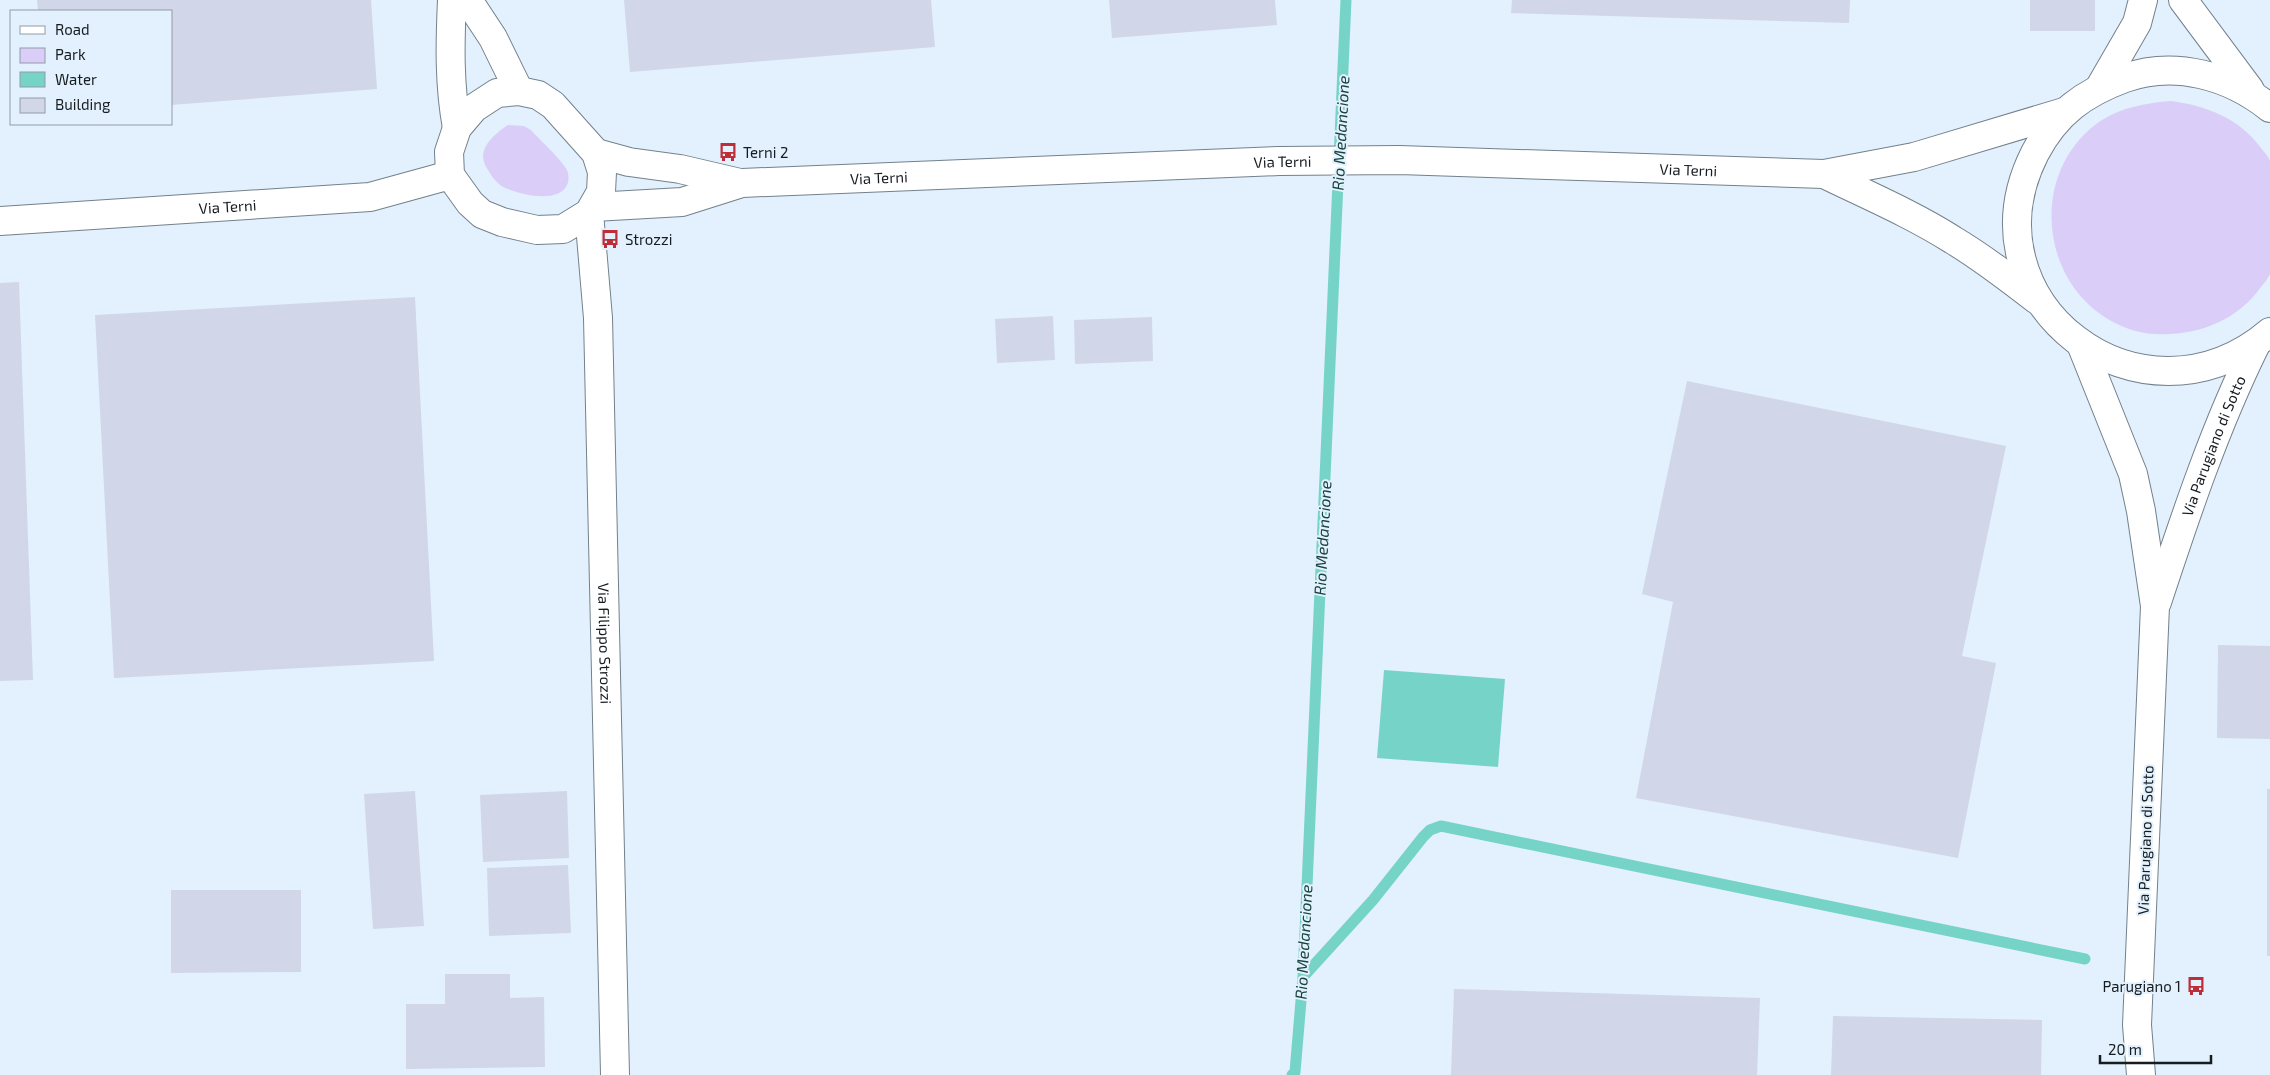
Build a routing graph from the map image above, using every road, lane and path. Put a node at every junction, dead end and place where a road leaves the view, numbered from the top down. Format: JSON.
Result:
{"nodes":[{"id":1,"x":452,"y":0,"type":"edge"},
{"id":2,"x":468,"y":0,"type":"edge"},
{"id":3,"x":2143,"y":0,"type":"edge"},
{"id":4,"x":2183,"y":0,"type":"edge"},
{"id":5,"x":2100,"y":87,"type":"junction"},
{"id":6,"x":519,"y":91,"type":"junction"},
{"id":7,"x":2262,"y":102,"type":"edge"},
{"id":8,"x":2064,"y":112,"type":"junction"},
{"id":9,"x":457,"y":128,"type":"junction"},
{"id":10,"x":596,"y":153,"type":"junction"},
{"id":11,"x":1824,"y":174,"type":"junction"},
{"id":12,"x":450,"y":175,"type":"junction"},
{"id":13,"x":742,"y":183,"type":"junction"},
{"id":14,"x":592,"y":210,"type":"junction"},
{"id":15,"x":0,"y":221,"type":"edge"},
{"id":16,"x":2042,"y":304,"type":"junction"},
{"id":17,"x":2263,"y":338,"type":"edge"},
{"id":18,"x":2080,"y":344,"type":"junction"},
{"id":19,"x":2155,"y":606,"type":"junction"},
{"id":20,"x":614,"y":1075,"type":"edge"},
{"id":21,"x":2141,"y":1075,"type":"edge"}],
"edges":[{"from":1,"to":9,"type":"street"},
{"from":2,"to":6,"type":"street"},
{"from":3,"to":5,"type":"street"},
{"from":4,"to":7,"type":"street"},
{"from":5,"to":7,"type":"street"},
{"from":5,"to":8,"type":"street"},
{"from":6,"to":9,"type":"street"},
{"from":6,"to":10,"type":"street"},
{"from":8,"to":11,"type":"street","name":"Via Terni"},
{"from":8,"to":16,"type":"street"},
{"from":9,"to":12,"type":"street"},
{"from":10,"to":13,"type":"street","name":"Via Terni"},
{"from":10,"to":14,"type":"street"},
{"from":11,"to":13,"type":"street","name":"Via Terni"},
{"from":11,"to":16,"type":"street","name":"Via Terni"},
{"from":12,"to":14,"type":"street"},
{"from":12,"to":15,"type":"street","name":"Via Terni"},
{"from":13,"to":14,"type":"street","name":"Via Terni"},
{"from":14,"to":20,"type":"street","name":"Via Filippo Strozzi"},
{"from":16,"to":18,"type":"street"},
{"from":17,"to":18,"type":"street"},
{"from":17,"to":19,"type":"street","name":"Via Parugiano di Sotto"},
{"from":18,"to":19,"type":"street","name":"Via Parugiano di Sotto"},
{"from":19,"to":21,"type":"street","name":"Via Parugiano di Sotto"}]}
